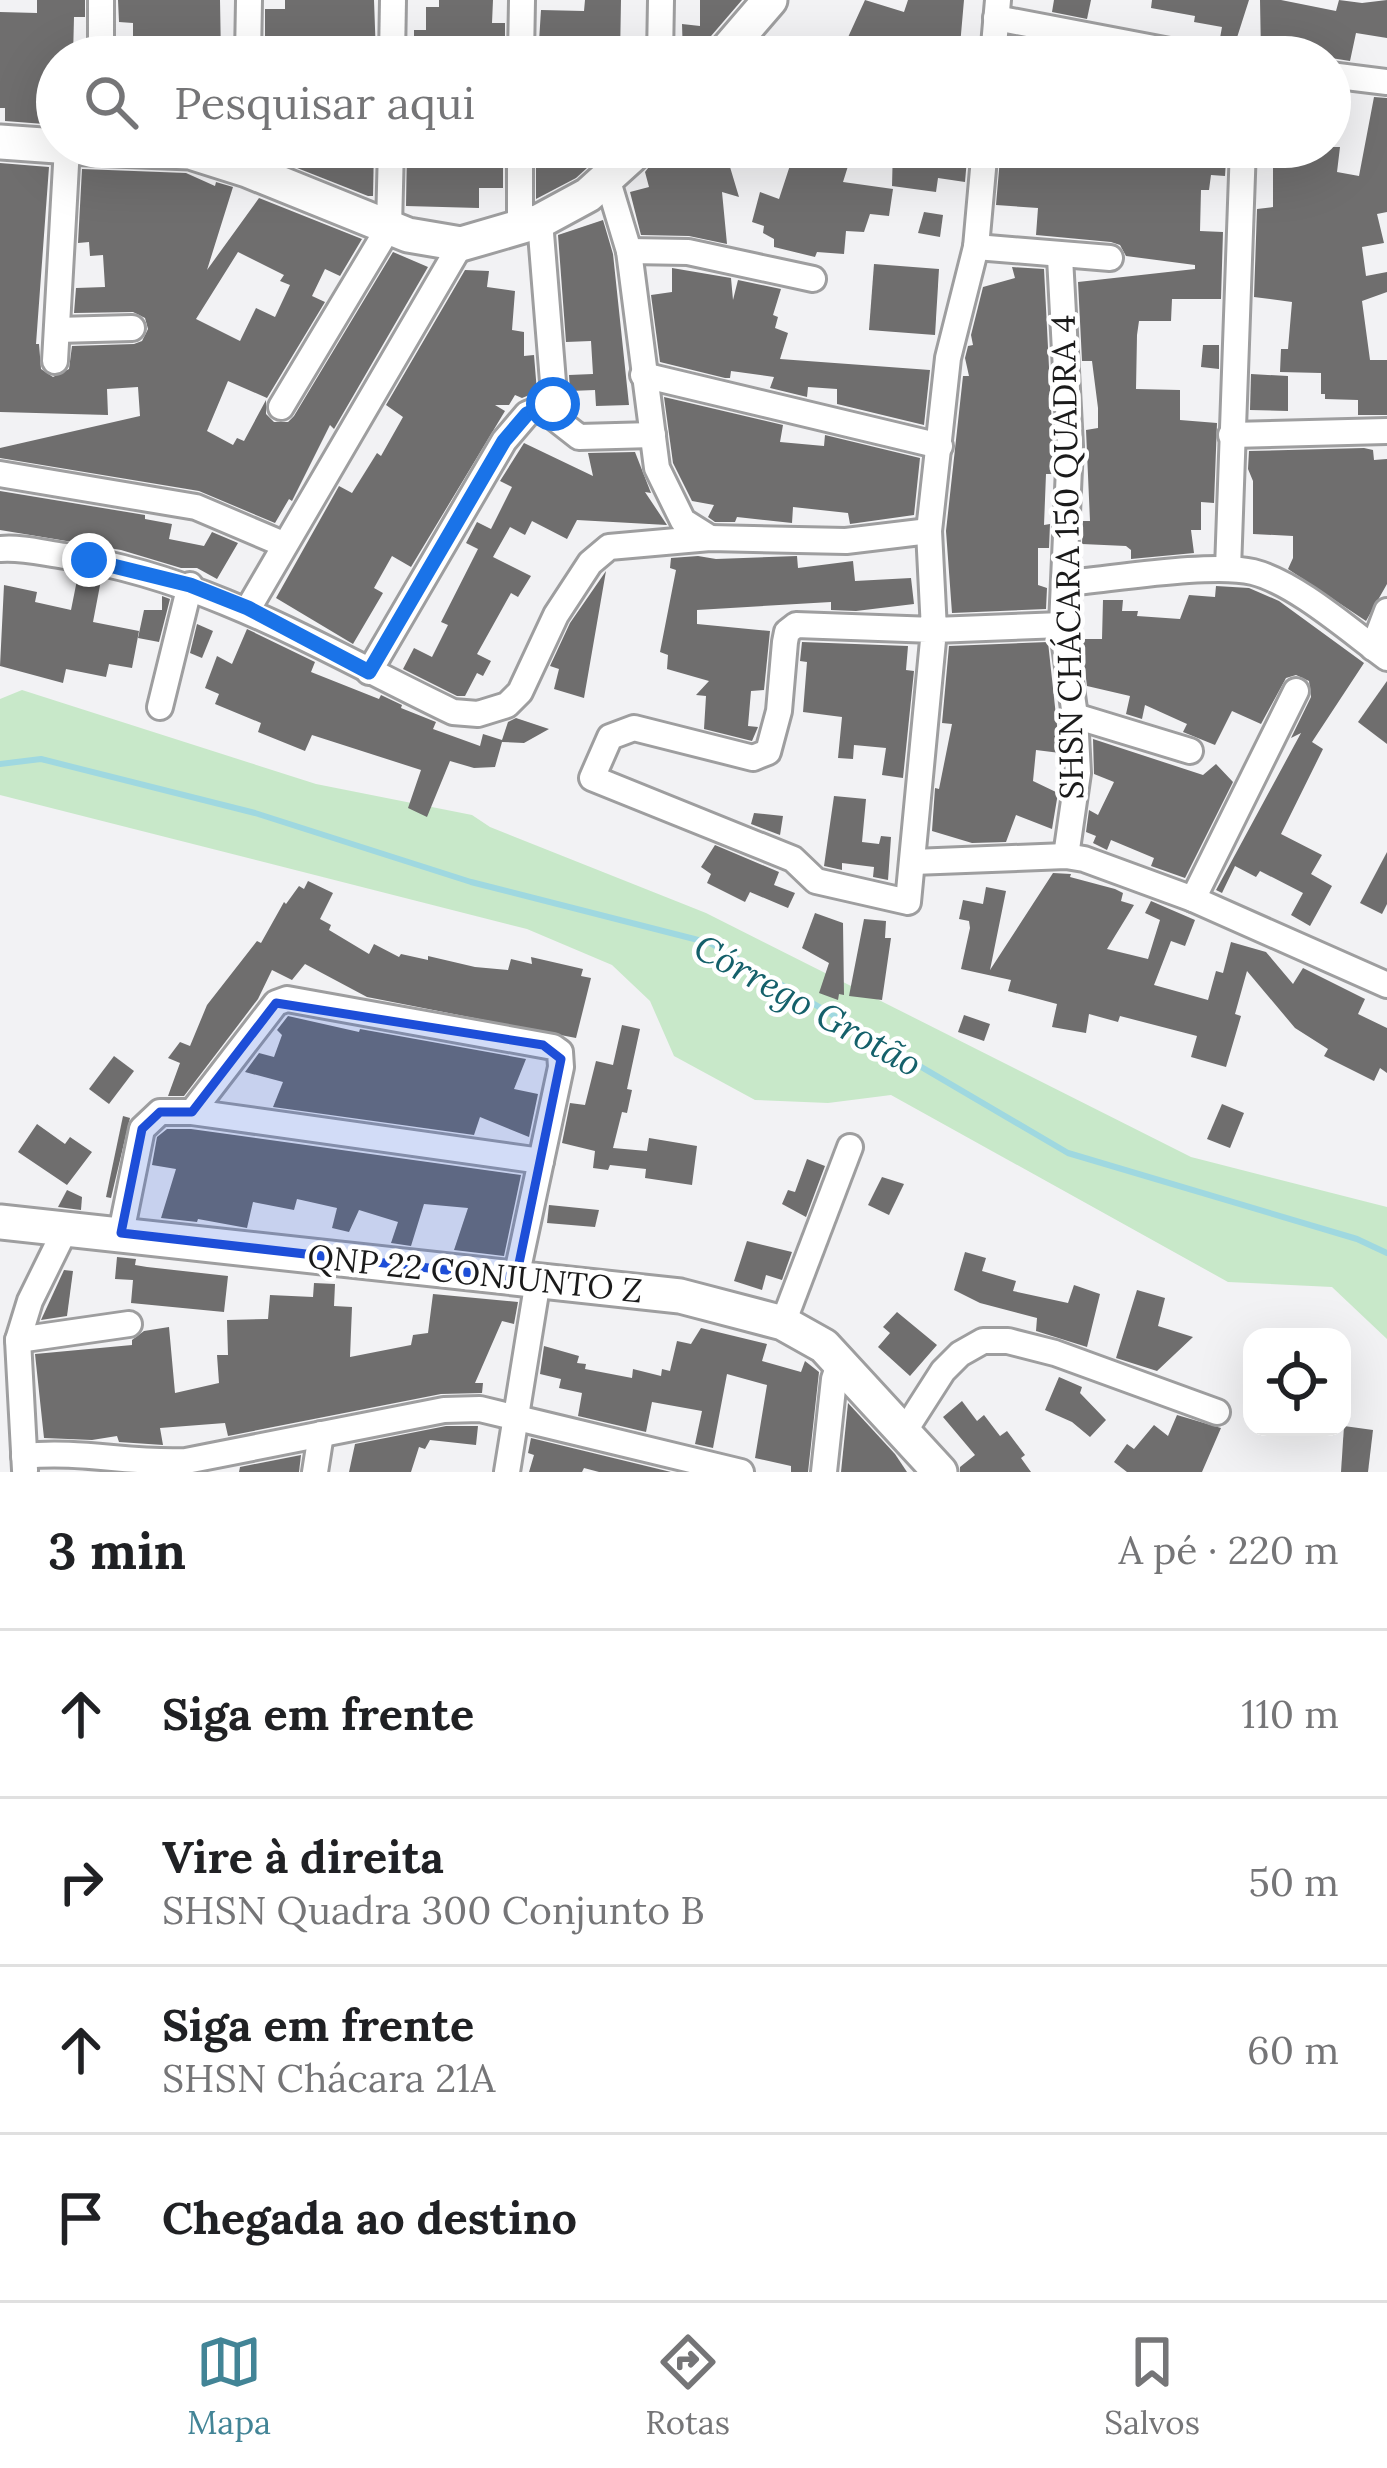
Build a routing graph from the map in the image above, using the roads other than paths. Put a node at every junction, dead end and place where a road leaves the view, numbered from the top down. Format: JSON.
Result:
{"nodes":[{"id":1,"x":101,"y":0,"type":"edge"},
{"id":2,"x":249,"y":0,"type":"edge"},
{"id":3,"x":393,"y":0,"type":"edge"},
{"id":4,"x":522,"y":0,"type":"edge"},
{"id":5,"x":661,"y":0,"type":"edge"},
{"id":6,"x":770,"y":0,"type":"edge"},
{"id":7,"x":997,"y":9,"type":"edge"},
{"id":8,"x":101,"y":36,"type":"edge"},
{"id":9,"x":248,"y":36,"type":"edge"},
{"id":10,"x":392,"y":36,"type":"edge"},
{"id":11,"x":521,"y":36,"type":"edge"},
{"id":12,"x":661,"y":36,"type":"edge"},
{"id":13,"x":739,"y":36,"type":"edge"},
{"id":14,"x":1112,"y":36,"type":"edge"},
{"id":15,"x":1351,"y":78,"type":"edge"},
{"id":16,"x":1387,"y":82,"type":"edge"},
{"id":17,"x":0,"y":142,"type":"edge"},
{"id":18,"x":36,"y":145,"type":"edge"},
{"id":19,"x":62,"y":168,"type":"edge"},
{"id":20,"x":268,"y":168,"type":"edge"},
{"id":21,"x":390,"y":168,"type":"edge"},
{"id":22,"x":523,"y":168,"type":"edge"},
{"id":23,"x":618,"y":168,"type":"edge"},
{"id":24,"x":983,"y":168,"type":"edge"},
{"id":25,"x":1243,"y":168,"type":"edge"},
{"id":26,"x":607,"y":178,"type":"junction"},
{"id":27,"x":530,"y":224,"type":"junction"},
{"id":28,"x":389,"y":227,"type":"junction"},
{"id":29,"x":460,"y":244,"type":"junction"},
{"id":30,"x":976,"y":248,"type":"junction"},
{"id":31,"x":628,"y":251,"type":"junction"},
{"id":32,"x":1060,"y":257,"type":"junction"},
{"id":33,"x":1110,"y":259,"type":"dead end"},
{"id":34,"x":812,"y":279,"type":"dead end"},
{"id":35,"x":132,"y":328,"type":"dead end"},
{"id":36,"x":57,"y":330,"type":"junction"},
{"id":37,"x":55,"y":361,"type":"dead end"},
{"id":38,"x":643,"y":375,"type":"junction"},
{"id":39,"x":553,"y":404,"type":"junction"},
{"id":40,"x":281,"y":407,"type":"dead end"},
{"id":41,"x":1387,"y":431,"type":"edge"},
{"id":42,"x":653,"y":435,"type":"junction"},
{"id":43,"x":1231,"y":435,"type":"junction"},
{"id":44,"x":940,"y":446,"type":"junction"},
{"id":45,"x":0,"y":474,"type":"edge"},
{"id":46,"x":929,"y":531,"type":"junction"},
{"id":47,"x":710,"y":538,"type":"junction"},
{"id":48,"x":284,"y":544,"type":"junction"},
{"id":49,"x":0,"y":549,"type":"edge"},
{"id":50,"x":1228,"y":569,"type":"junction"},
{"id":51,"x":1066,"y":584,"type":"junction"},
{"id":52,"x":190,"y":585,"type":"junction"},
{"id":53,"x":248,"y":608,"type":"junction"},
{"id":54,"x":1387,"y":611,"type":"edge"},
{"id":55,"x":1062,"y":625,"type":"junction"},
{"id":56,"x":934,"y":630,"type":"junction"},
{"id":57,"x":1380,"y":653,"type":"edge"},
{"id":58,"x":369,"y":672,"type":"junction"},
{"id":59,"x":1296,"y":691,"type":"dead end"},
{"id":60,"x":160,"y":707,"type":"dead end"},
{"id":61,"x":1076,"y":716,"type":"junction"},
{"id":62,"x":1190,"y":751,"type":"dead end"},
{"id":63,"x":1066,"y":856,"type":"junction"},
{"id":64,"x":913,"y":862,"type":"junction"},
{"id":65,"x":1192,"y":899,"type":"junction"},
{"id":66,"x":1387,"y":985,"type":"edge"},
{"id":67,"x":192,"y":1112,"type":"junction"},
{"id":68,"x":850,"y":1147,"type":"dead end"},
{"id":69,"x":541,"y":1161,"type":"junction"},
{"id":70,"x":0,"y":1222,"type":"edge"},
{"id":71,"x":65,"y":1228,"type":"junction"},
{"id":72,"x":121,"y":1233,"type":"junction"},
{"id":73,"x":527,"y":1279,"type":"junction"},
{"id":74,"x":783,"y":1322,"type":"junction"},
{"id":75,"x":129,"y":1324,"type":"dead end"},
{"id":76,"x":18,"y":1340,"type":"junction"},
{"id":77,"x":840,"y":1361,"type":"junction"},
{"id":78,"x":1217,"y":1412,"type":"dead end"},
{"id":79,"x":515,"y":1414,"type":"junction"},
{"id":80,"x":321,"y":1434,"type":"junction"},
{"id":81,"x":902,"y":1435,"type":"junction"},
{"id":82,"x":24,"y":1464,"type":"edge"},
{"id":83,"x":185,"y":1466,"type":"edge"},
{"id":84,"x":315,"y":1472,"type":"edge"},
{"id":85,"x":507,"y":1472,"type":"edge"},
{"id":86,"x":741,"y":1472,"type":"edge"},
{"id":87,"x":824,"y":1472,"type":"edge"},
{"id":88,"x":939,"y":1472,"type":"edge"}],
"edges":[{"from":1,"to":8,"type":"street"},
{"from":2,"to":9,"type":"street"},
{"from":3,"to":10,"type":"street"},
{"from":4,"to":11,"type":"street"},
{"from":5,"to":12,"type":"street"},
{"from":6,"to":13,"type":"street"},
{"from":7,"to":14,"type":"street"},
{"from":15,"to":16,"type":"street"},
{"from":17,"to":18,"type":"street"},
{"from":19,"to":36,"type":"street"},
{"from":20,"to":28,"type":"street"},
{"from":21,"to":28,"type":"street"},
{"from":22,"to":27,"type":"street"},
{"from":23,"to":26,"type":"street"},
{"from":24,"to":30,"type":"street"},
{"from":25,"to":43,"type":"street"},
{"from":26,"to":27,"type":"street"},
{"from":26,"to":31,"type":"street"},
{"from":27,"to":29,"type":"street"},
{"from":27,"to":39,"type":"street"},
{"from":28,"to":29,"type":"street"},
{"from":28,"to":40,"type":"street"},
{"from":29,"to":48,"type":"street"},
{"from":30,"to":32,"type":"street"},
{"from":30,"to":44,"type":"street"},
{"from":31,"to":34,"type":"street"},
{"from":31,"to":38,"type":"street"},
{"from":32,"to":33,"type":"street"},
{"from":32,"to":51,"type":"street","name":"SHSN CHÁCARA 150 QUADRA 4"},
{"from":35,"to":36,"type":"street"},
{"from":36,"to":37,"type":"street"},
{"from":38,"to":42,"type":"street"},
{"from":38,"to":44,"type":"street"},
{"from":39,"to":42,"type":"street"},
{"from":39,"to":58,"type":"street"},
{"from":41,"to":43,"type":"street"},
{"from":42,"to":47,"type":"street"},
{"from":43,"to":50,"type":"street"},
{"from":44,"to":46,"type":"street"},
{"from":45,"to":48,"type":"street"},
{"from":46,"to":47,"type":"street"},
{"from":46,"to":56,"type":"street"},
{"from":47,"to":58,"type":"street"},
{"from":48,"to":53,"type":"street"},
{"from":49,"to":52,"type":"street"},
{"from":50,"to":51,"type":"street"},
{"from":50,"to":57,"type":"street"},
{"from":51,"to":55,"type":"street","name":"SHSN CHÁCARA 150 QUADRA 4"},
{"from":52,"to":53,"type":"street"},
{"from":52,"to":60,"type":"street"},
{"from":53,"to":58,"type":"street"},
{"from":54,"to":57,"type":"street"},
{"from":55,"to":56,"type":"street"},
{"from":55,"to":61,"type":"street","name":"SHSN CHÁCARA 150 QUADRA 4"},
{"from":56,"to":64,"type":"street"},
{"from":56,"to":64,"type":"street"},
{"from":59,"to":65,"type":"street"},
{"from":61,"to":62,"type":"street"},
{"from":61,"to":63,"type":"street","name":"SHSN CHÁCARA 150 QUADRA 4"},
{"from":63,"to":64,"type":"street"},
{"from":63,"to":65,"type":"street"},
{"from":65,"to":66,"type":"street"},
{"from":67,"to":69,"type":"street"},
{"from":67,"to":69,"type":"street"},
{"from":67,"to":72,"type":"street"},
{"from":68,"to":74,"type":"street"},
{"from":69,"to":73,"type":"street"},
{"from":70,"to":71,"type":"street","name":"QNP 22 CONJUNTO Z"},
{"from":71,"to":72,"type":"street","name":"QNP 22 CONJUNTO Z"},
{"from":71,"to":76,"type":"street"},
{"from":72,"to":73,"type":"street","name":"QNP 22 CONJUNTO Z"},
{"from":73,"to":74,"type":"street","name":"QNP 22 CONJUNTO Z"},
{"from":73,"to":79,"type":"street"},
{"from":74,"to":77,"type":"street","name":"QNP 22 CONJUNTO Z"},
{"from":75,"to":76,"type":"street"},
{"from":76,"to":82,"type":"street"},
{"from":77,"to":81,"type":"street","name":"QNP 22 CONJUNTO Z"},
{"from":77,"to":87,"type":"street"},
{"from":78,"to":81,"type":"street"},
{"from":79,"to":80,"type":"street"},
{"from":79,"to":85,"type":"street"},
{"from":79,"to":86,"type":"street"},
{"from":80,"to":83,"type":"street"},
{"from":80,"to":84,"type":"street"},
{"from":81,"to":88,"type":"street","name":"QNP 22 CONJUNTO Z"},
{"from":82,"to":83,"type":"street"}]}
